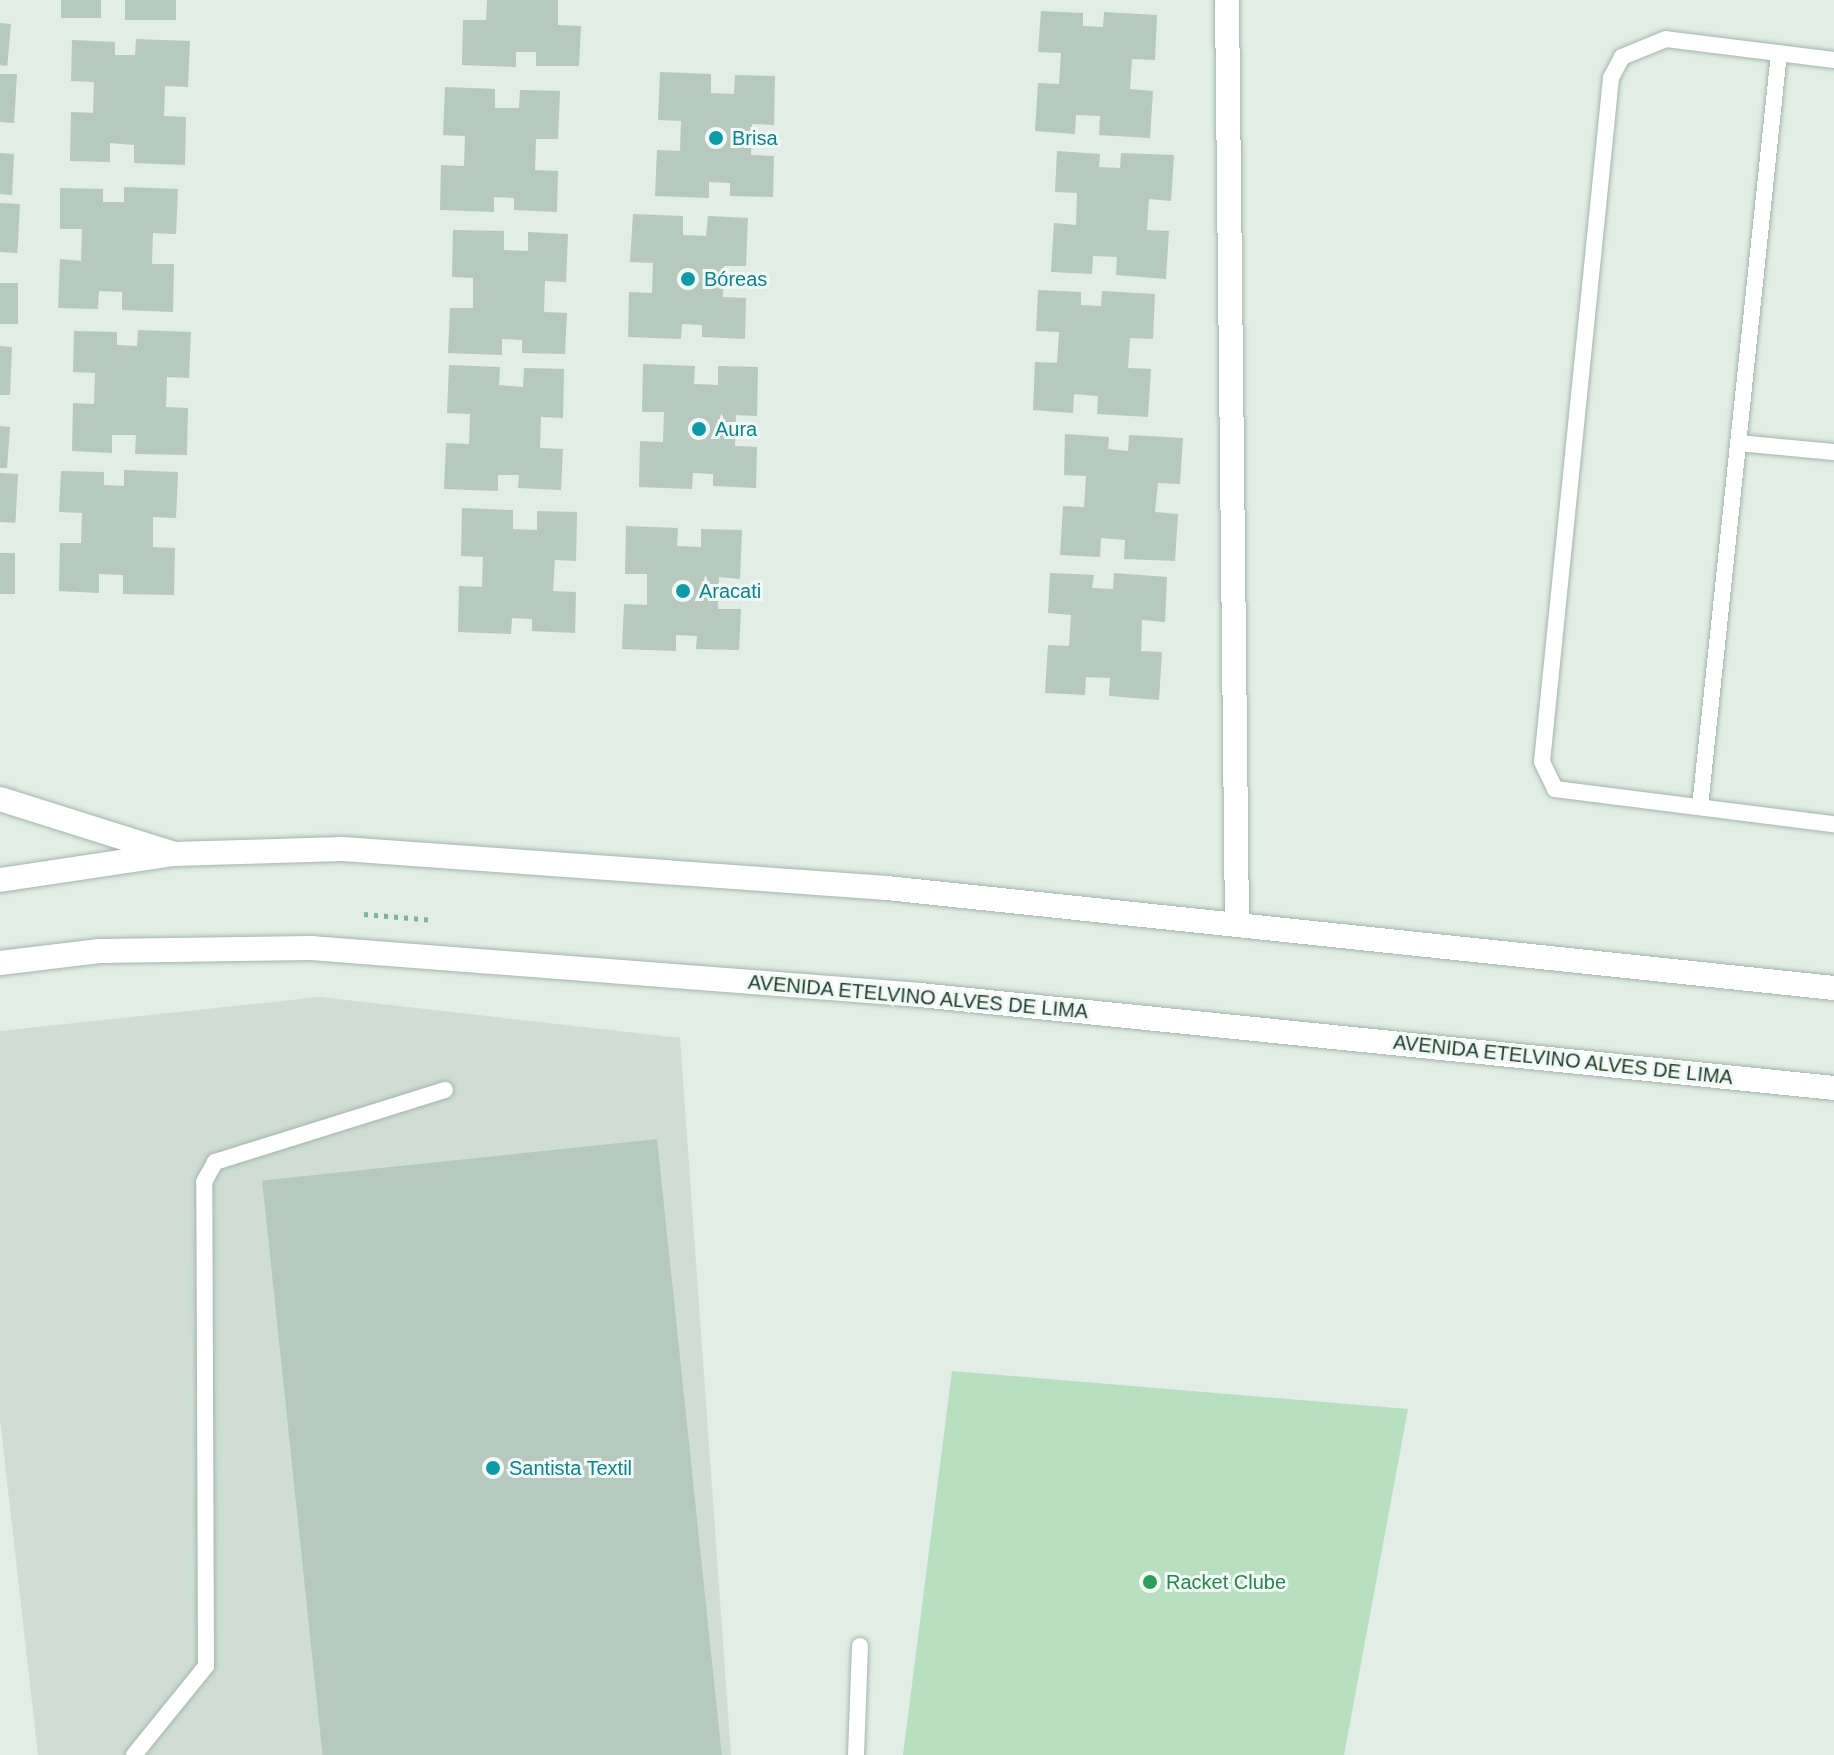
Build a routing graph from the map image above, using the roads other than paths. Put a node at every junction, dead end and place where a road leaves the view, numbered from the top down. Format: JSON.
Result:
{"nodes":[{"id":1,"x":1227,"y":0,"type":"edge"},
{"id":2,"x":1779,"y":53,"type":"junction"},
{"id":3,"x":1834,"y":60,"type":"edge"},
{"id":4,"x":1738,"y":443,"type":"junction"},
{"id":5,"x":1834,"y":452,"type":"edge"},
{"id":6,"x":0,"y":799,"type":"edge"},
{"id":7,"x":1700,"y":807,"type":"junction"},
{"id":8,"x":1834,"y":824,"type":"edge"},
{"id":9,"x":174,"y":854,"type":"junction"},
{"id":10,"x":0,"y":880,"type":"edge"},
{"id":11,"x":1237,"y":925,"type":"junction"},
{"id":12,"x":0,"y":963,"type":"edge"},
{"id":13,"x":1834,"y":988,"type":"edge"},
{"id":14,"x":1834,"y":1088,"type":"edge"},
{"id":15,"x":445,"y":1090,"type":"dead end"},
{"id":16,"x":860,"y":1646,"type":"dead end"},
{"id":17,"x":134,"y":1755,"type":"edge"},
{"id":18,"x":856,"y":1755,"type":"edge"}],
"edges":[{"from":1,"to":11,"type":"main road"},
{"from":2,"to":3,"type":"lane"},
{"from":2,"to":4,"type":"lane"},
{"from":2,"to":7,"type":"lane"},
{"from":4,"to":5,"type":"lane"},
{"from":4,"to":7,"type":"lane"},
{"from":6,"to":9,"type":"main road"},
{"from":7,"to":8,"type":"lane"},
{"from":9,"to":10,"type":"main road"},
{"from":9,"to":11,"type":"main road"},
{"from":11,"to":13,"type":"main road"},
{"from":12,"to":14,"type":"main road","name":"AVENIDA ETELVINO ALVES DE LIMA"},
{"from":15,"to":17,"type":"lane"},
{"from":16,"to":18,"type":"lane"}]}
